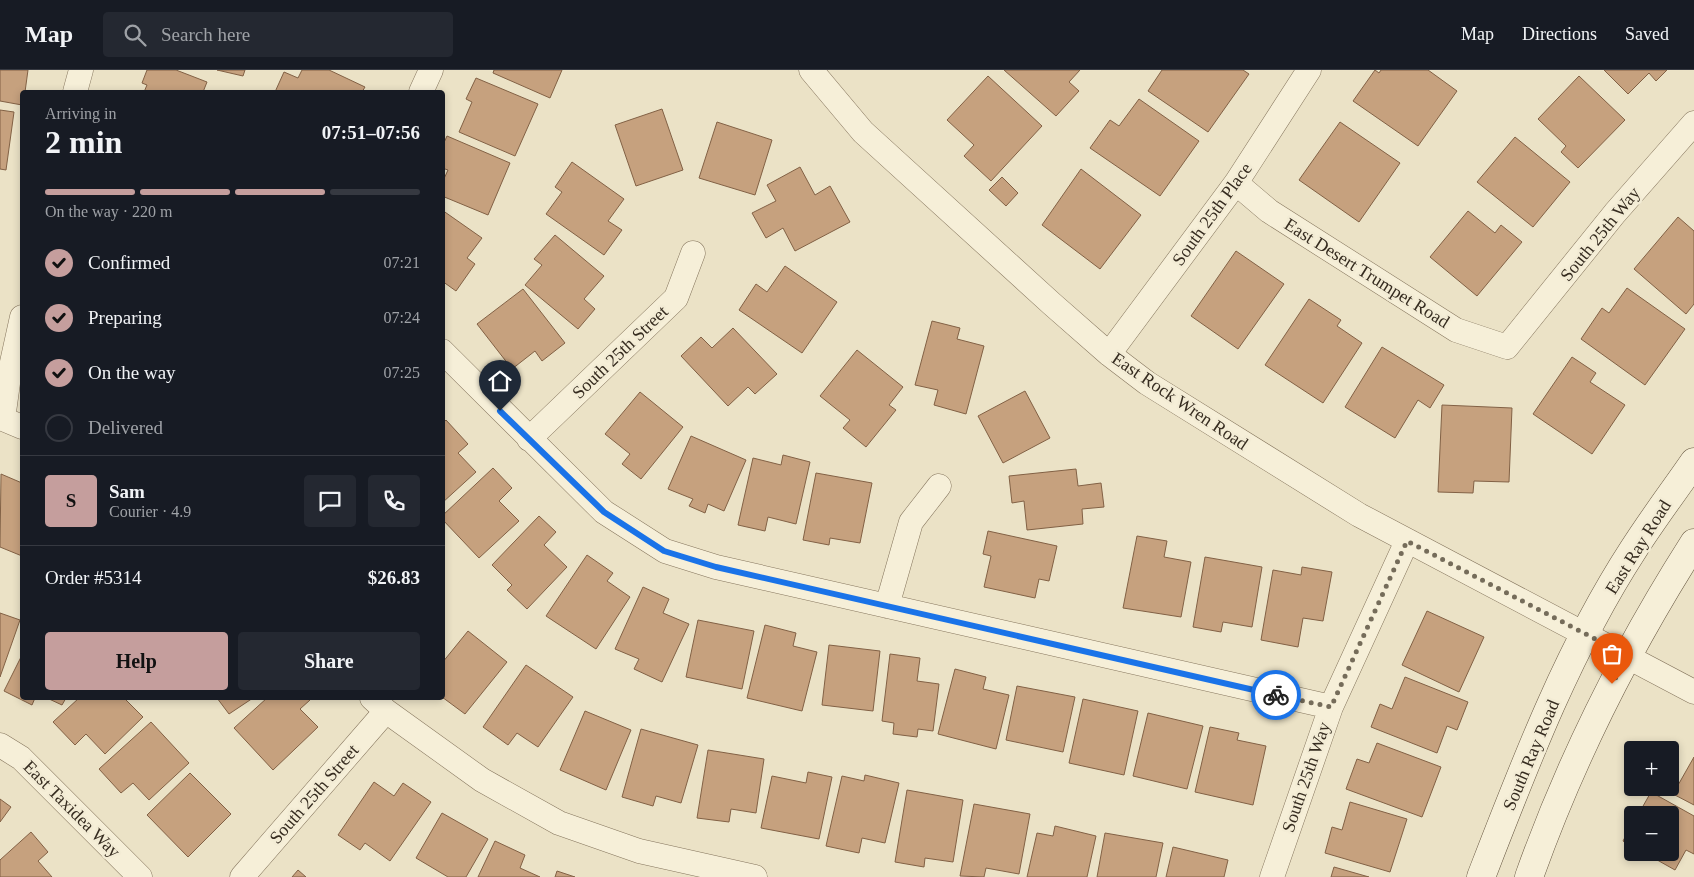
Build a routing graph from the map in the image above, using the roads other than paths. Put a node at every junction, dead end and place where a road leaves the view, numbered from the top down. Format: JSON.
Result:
{"nodes":[{"id":1,"x":81,"y":70,"type":"edge"},
{"id":2,"x":431,"y":70,"type":"edge"},
{"id":3,"x":811,"y":70,"type":"edge"},
{"id":4,"x":1308,"y":70,"type":"edge"},
{"id":5,"x":76,"y":90,"type":"edge"},
{"id":6,"x":422,"y":90,"type":"edge"},
{"id":7,"x":1694,"y":123,"type":"edge"},
{"id":8,"x":1236,"y":184,"type":"junction"},
{"id":9,"x":692,"y":253,"type":"dead end"},
{"id":10,"x":20,"y":326,"type":"edge"},
{"id":11,"x":1506,"y":346,"type":"joint"},
{"id":12,"x":445,"y":354,"type":"edge"},
{"id":13,"x":1108,"y":354,"type":"junction"},
{"id":14,"x":13,"y":423,"type":"edge"},
{"id":15,"x":529,"y":438,"type":"junction"},
{"id":16,"x":1694,"y":462,"type":"edge"},
{"id":17,"x":939,"y":486,"type":"dead end"},
{"id":18,"x":1407,"y":541,"type":"junction"},
{"id":19,"x":1694,"y":543,"type":"edge"},
{"id":20,"x":887,"y":606,"type":"junction"},
{"id":21,"x":1586,"y":634,"type":"junction"},
{"id":22,"x":1628,"y":656,"type":"junction"},
{"id":23,"x":1694,"y":692,"type":"edge"},
{"id":24,"x":379,"y":704,"type":"edge"},
{"id":25,"x":1331,"y":707,"type":"junction"},
{"id":26,"x":0,"y":745,"type":"edge"},
{"id":27,"x":140,"y":877,"type":"edge"},
{"id":28,"x":242,"y":877,"type":"edge"},
{"id":29,"x":755,"y":877,"type":"edge"},
{"id":30,"x":1272,"y":877,"type":"edge"},
{"id":31,"x":1481,"y":877,"type":"edge"},
{"id":32,"x":1529,"y":877,"type":"edge"}],
"edges":[{"from":1,"to":5,"type":"street"},
{"from":2,"to":6,"type":"street"},
{"from":3,"to":13,"type":"street","name":"East Rock Wren Road"},
{"from":4,"to":8,"type":"street","name":"South 25th Place"},
{"from":7,"to":11,"type":"street","name":"South 25th Way"},
{"from":8,"to":11,"type":"street","name":"East Desert Trumpet Road"},
{"from":8,"to":13,"type":"street","name":"South 25th Place"},
{"from":9,"to":15,"type":"street","name":"South 25th Street"},
{"from":10,"to":14,"type":"street"},
{"from":12,"to":15,"type":"street"},
{"from":13,"to":18,"type":"street","name":"East Rock Wren Road"},
{"from":15,"to":20,"type":"street"},
{"from":16,"to":21,"type":"main road","name":"East Ray Road"},
{"from":17,"to":20,"type":"street"},
{"from":18,"to":21,"type":"street","name":"East Rock Wren Road"},
{"from":18,"to":25,"type":"street","name":"South 25th Way"},
{"from":19,"to":22,"type":"main road"},
{"from":20,"to":25,"type":"street"},
{"from":21,"to":22,"type":"street","name":"East Rock Wren Road"},
{"from":21,"to":31,"type":"main road","name":"South Ray Road"},
{"from":22,"to":23,"type":"street","name":"East Rock Wren Road"},
{"from":22,"to":32,"type":"main road"},
{"from":24,"to":28,"type":"street","name":"South 25th Street"},
{"from":24,"to":29,"type":"street"},
{"from":25,"to":30,"type":"street","name":"South 25th Way"},
{"from":26,"to":27,"type":"street","name":"East Taxidea Way"}]}
